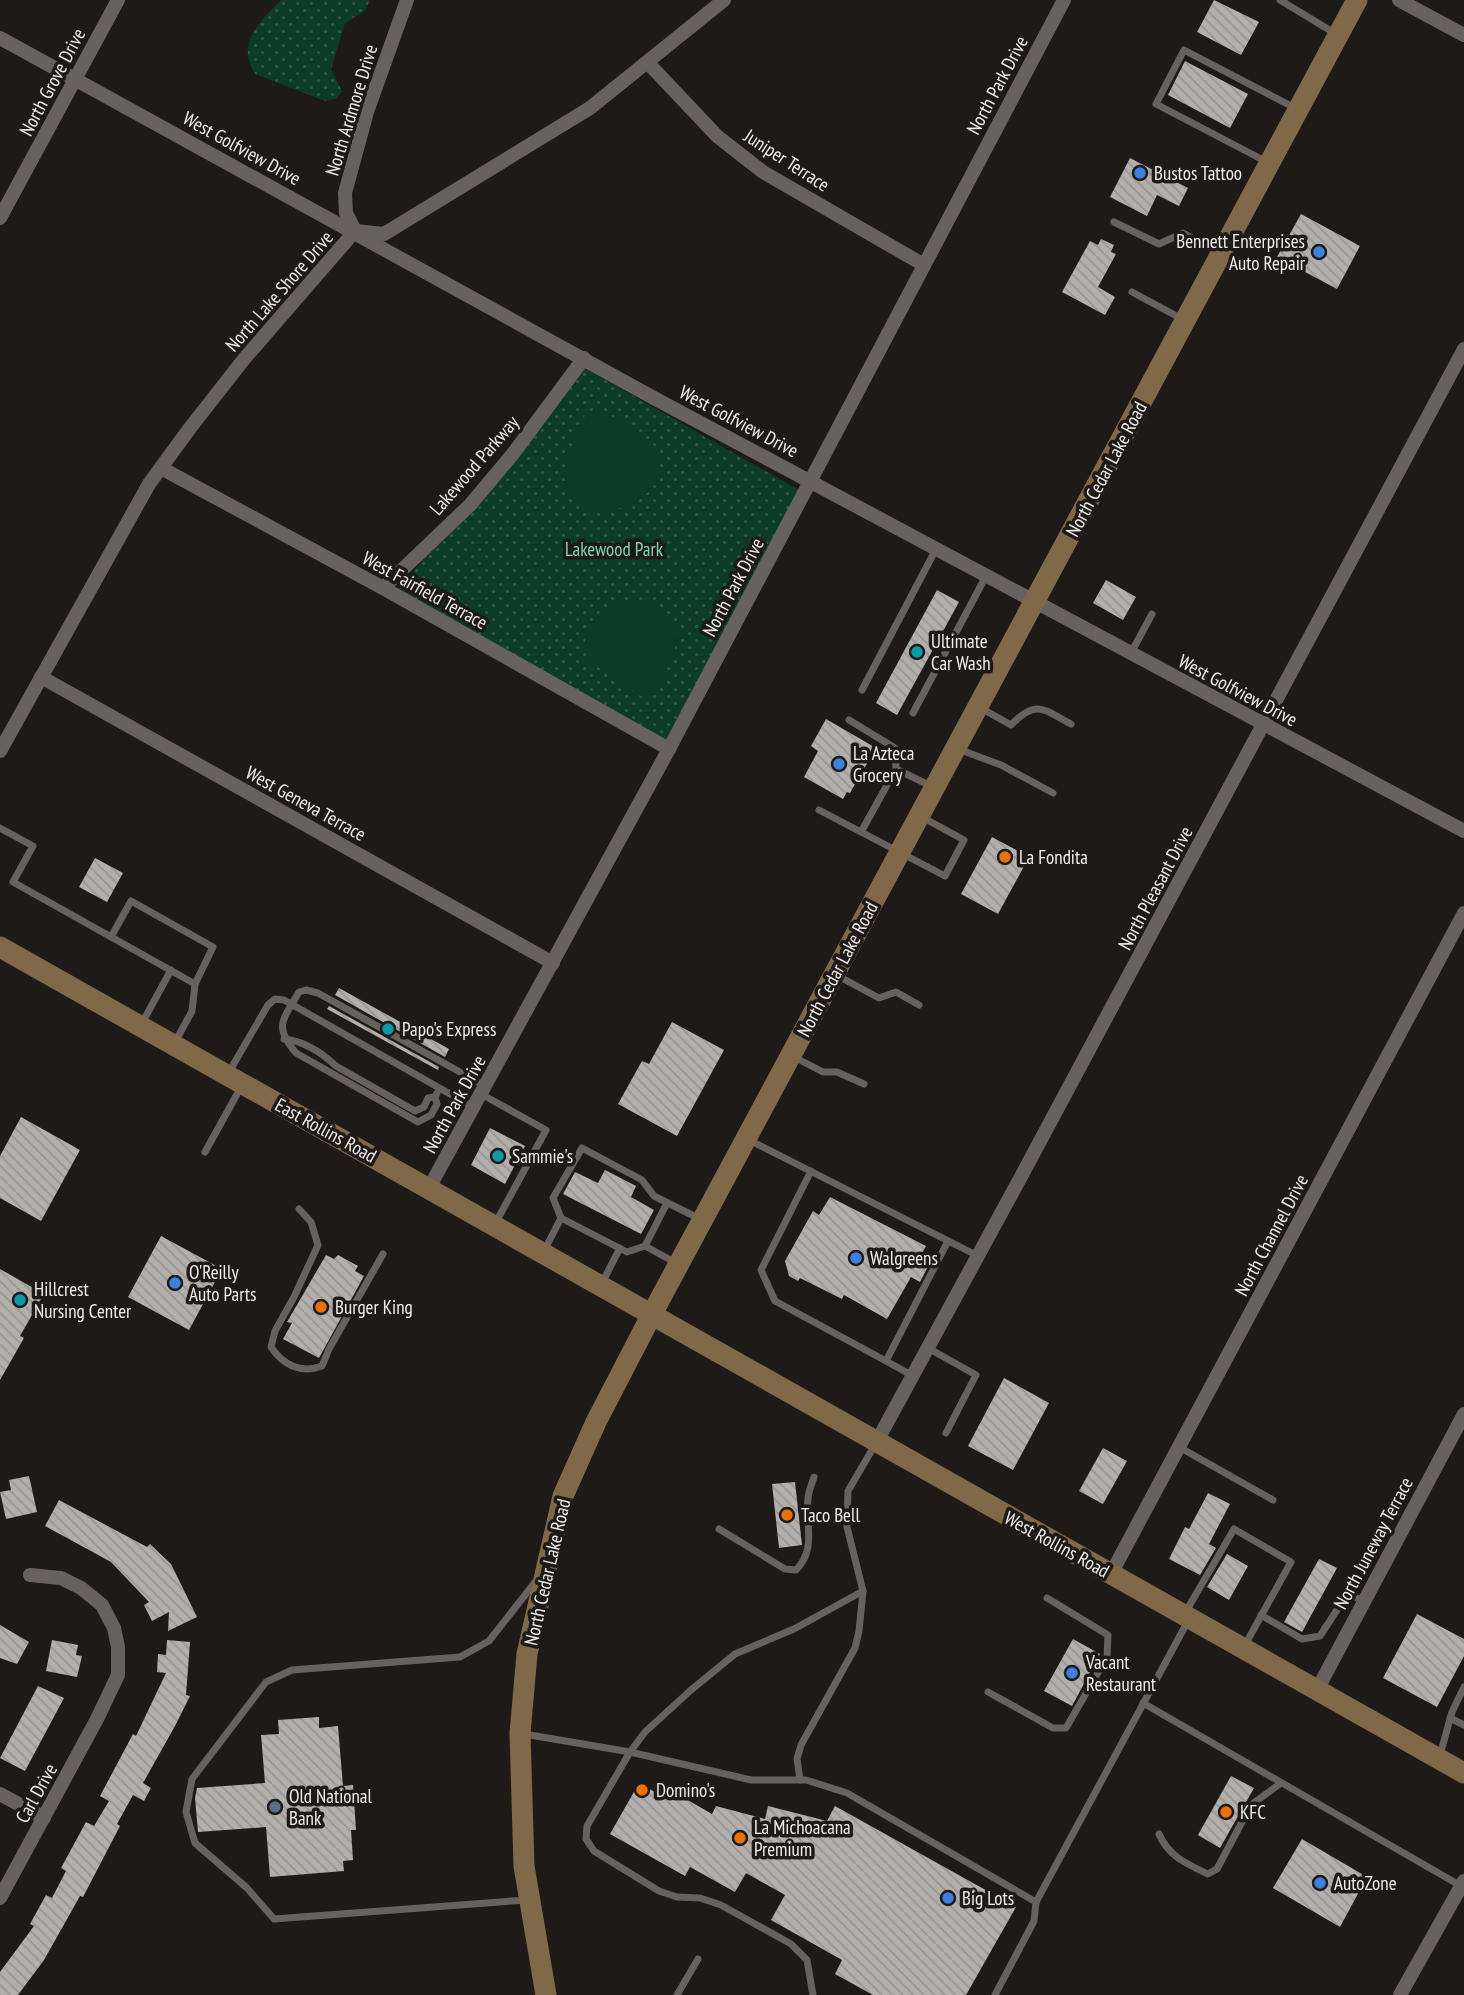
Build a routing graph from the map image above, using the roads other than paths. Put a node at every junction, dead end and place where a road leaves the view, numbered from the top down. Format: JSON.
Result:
{"nodes":[{"id":1,"x":118,"y":0,"type":"edge"},
{"id":2,"x":407,"y":0,"type":"edge"},
{"id":3,"x":723,"y":0,"type":"edge"},
{"id":4,"x":1064,"y":0,"type":"edge"},
{"id":5,"x":1280,"y":0,"type":"edge"},
{"id":6,"x":1357,"y":0,"type":"edge"},
{"id":7,"x":1399,"y":0,"type":"edge"},
{"id":8,"x":1464,"y":35,"type":"edge"},
{"id":9,"x":1338,"y":36,"type":"junction"},
{"id":10,"x":0,"y":38,"type":"edge"},
{"id":11,"x":648,"y":62,"type":"junction"},
{"id":12,"x":75,"y":79,"type":"junction"},
{"id":13,"x":1298,"y":110,"type":"junction"},
{"id":14,"x":1270,"y":163,"type":"junction"},
{"id":15,"x":0,"y":218,"type":"edge"},
{"id":16,"x":1114,"y":222,"type":"dead end"},
{"id":17,"x":355,"y":232,"type":"junction"},
{"id":18,"x":1222,"y":254,"type":"junction"},
{"id":19,"x":924,"y":265,"type":"junction"},
{"id":20,"x":1132,"y":292,"type":"dead end"},
{"id":21,"x":1185,"y":321,"type":"junction"},
{"id":22,"x":1464,"y":349,"type":"edge"},
{"id":23,"x":584,"y":358,"type":"junction"},
{"id":24,"x":161,"y":468,"type":"junction"},
{"id":25,"x":810,"y":481,"type":"junction"},
{"id":26,"x":936,"y":549,"type":"junction"},
{"id":27,"x":986,"y":576,"type":"junction"},
{"id":28,"x":383,"y":588,"type":"junction"},
{"id":29,"x":1035,"y":602,"type":"junction"},
{"id":30,"x":1152,"y":614,"type":"dead end"},
{"id":31,"x":1131,"y":654,"type":"junction"},
{"id":32,"x":41,"y":677,"type":"junction"},
{"id":33,"x":862,"y":690,"type":"dead end"},
{"id":34,"x":978,"y":707,"type":"junction"},
{"id":35,"x":913,"y":713,"type":"dead end"},
{"id":36,"x":849,"y":720,"type":"dead end"},
{"id":37,"x":1071,"y":724,"type":"dead end"},
{"id":38,"x":1264,"y":725,"type":"junction"},
{"id":39,"x":956,"y":748,"type":"junction"},
{"id":40,"x":669,"y":749,"type":"junction"},
{"id":41,"x":0,"y":751,"type":"edge"},
{"id":42,"x":896,"y":769,"type":"junction"},
{"id":43,"x":935,"y":788,"type":"junction"},
{"id":44,"x":1053,"y":793,"type":"dead end"},
{"id":45,"x":819,"y":810,"type":"dead end"},
{"id":46,"x":920,"y":816,"type":"junction"},
{"id":47,"x":0,"y":828,"type":"edge"},
{"id":48,"x":1464,"y":831,"type":"edge"},
{"id":49,"x":861,"y":832,"type":"junction"},
{"id":50,"x":900,"y":852,"type":"junction"},
{"id":51,"x":1464,"y":913,"type":"edge"},
{"id":52,"x":111,"y":937,"type":"junction"},
{"id":53,"x":0,"y":947,"type":"edge"},
{"id":54,"x":553,"y":963,"type":"junction"},
{"id":55,"x":171,"y":970,"type":"junction"},
{"id":56,"x":835,"y":974,"type":"junction"},
{"id":57,"x":195,"y":984,"type":"junction"},
{"id":58,"x":292,"y":1004,"type":"junction"},
{"id":59,"x":919,"y":1005,"type":"dead end"},
{"id":60,"x":141,"y":1026,"type":"junction"},
{"id":61,"x":284,"y":1039,"type":"junction"},
{"id":62,"x":173,"y":1044,"type":"junction"},
{"id":63,"x":791,"y":1055,"type":"junction"},
{"id":64,"x":235,"y":1079,"type":"junction"},
{"id":65,"x":864,"y":1084,"type":"dead end"},
{"id":66,"x":483,"y":1090,"type":"junction"},
{"id":67,"x":437,"y":1093,"type":"junction"},
{"id":68,"x":473,"y":1108,"type":"junction"},
{"id":69,"x":746,"y":1139,"type":"junction"},
{"id":70,"x":205,"y":1152,"type":"dead end"},
{"id":71,"x":811,"y":1171,"type":"junction"},
{"id":72,"x":429,"y":1188,"type":"junction"},
{"id":73,"x":667,"y":1203,"type":"junction"},
{"id":74,"x":299,"y":1209,"type":"dead end"},
{"id":75,"x":561,"y":1218,"type":"junction"},
{"id":76,"x":702,"y":1220,"type":"junction"},
{"id":77,"x":495,"y":1225,"type":"junction"},
{"id":78,"x":948,"y":1241,"type":"junction"},
{"id":79,"x":645,"y":1246,"type":"junction"},
{"id":80,"x":620,"y":1248,"type":"junction"},
{"id":81,"x":543,"y":1252,"type":"junction"},
{"id":82,"x":383,"y":1254,"type":"dead end"},
{"id":83,"x":978,"y":1256,"type":"junction"},
{"id":84,"x":679,"y":1264,"type":"junction"},
{"id":85,"x":601,"y":1285,"type":"junction"},
{"id":86,"x":652,"y":1314,"type":"junction"},
{"id":87,"x":928,"y":1348,"type":"junction"},
{"id":88,"x":886,"y":1361,"type":"junction"},
{"id":89,"x":913,"y":1376,"type":"junction"},
{"id":90,"x":1464,"y":1414,"type":"edge"},
{"id":91,"x":946,"y":1433,"type":"dead end"},
{"id":92,"x":876,"y":1443,"type":"junction"},
{"id":93,"x":1179,"y":1447,"type":"junction"},
{"id":94,"x":814,"y":1477,"type":"dead end"},
{"id":95,"x":1273,"y":1500,"type":"dead end"},
{"id":96,"x":719,"y":1529,"type":"dead end"},
{"id":97,"x":547,"y":1569,"type":"junction"},
{"id":98,"x":30,"y":1574,"type":"dead end"},
{"id":99,"x":1111,"y":1574,"type":"junction"},
{"id":100,"x":863,"y":1591,"type":"junction"},
{"id":101,"x":1047,"y":1598,"type":"dead end"},
{"id":102,"x":1364,"y":1602,"type":"junction"},
{"id":103,"x":1261,"y":1615,"type":"junction"},
{"id":104,"x":1186,"y":1616,"type":"junction"},
{"id":105,"x":1243,"y":1648,"type":"junction"},
{"id":106,"x":1464,"y":1687,"type":"edge"},
{"id":107,"x":1317,"y":1690,"type":"junction"},
{"id":108,"x":988,"y":1692,"type":"dead end"},
{"id":109,"x":1143,"y":1703,"type":"junction"},
{"id":110,"x":1450,"y":1718,"type":"junction"},
{"id":111,"x":1464,"y":1725,"type":"edge"},
{"id":112,"x":520,"y":1733,"type":"junction"},
{"id":113,"x":630,"y":1752,"type":"junction"},
{"id":114,"x":1439,"y":1759,"type":"junction"},
{"id":115,"x":1464,"y":1773,"type":"edge"},
{"id":116,"x":800,"y":1780,"type":"junction"},
{"id":117,"x":1281,"y":1783,"type":"junction"},
{"id":118,"x":0,"y":1794,"type":"edge"},
{"id":119,"x":44,"y":1818,"type":"junction"},
{"id":120,"x":1159,"y":1834,"type":"dead end"},
{"id":121,"x":1463,"y":1883,"type":"edge"},
{"id":122,"x":0,"y":1898,"type":"edge"},
{"id":123,"x":530,"y":1899,"type":"junction"},
{"id":124,"x":1035,"y":1902,"type":"junction"},
{"id":125,"x":698,"y":1959,"type":"dead end"},
{"id":126,"x":546,"y":1995,"type":"edge"},
{"id":127,"x":677,"y":1995,"type":"edge"},
{"id":128,"x":813,"y":1995,"type":"edge"},
{"id":129,"x":995,"y":1995,"type":"edge"},
{"id":130,"x":1400,"y":1995,"type":"edge"}],
"edges":[{"from":1,"to":12,"type":"street","name":"North Grove Drive"},
{"from":2,"to":17,"type":"street","name":"North Ardmore Drive"},
{"from":3,"to":11,"type":"street","name":"North Lake Shore Drive"},
{"from":4,"to":19,"type":"street","name":"North Park Drive"},
{"from":5,"to":9,"type":"lane"},
{"from":6,"to":9,"type":"main road","name":"North Cedar Lake Road"},
{"from":7,"to":8,"type":"street"},
{"from":9,"to":13,"type":"main road","name":"North Cedar Lake Road"},
{"from":10,"to":12,"type":"street","name":"West Golfview Drive"},
{"from":11,"to":17,"type":"street","name":"North Lake Shore Drive"},
{"from":11,"to":19,"type":"street","name":"Juniper Terrace"},
{"from":12,"to":15,"type":"street","name":"North Grove Drive"},
{"from":12,"to":17,"type":"street","name":"West Golfview Drive"},
{"from":13,"to":14,"type":"main road","name":"North Cedar Lake Road"},
{"from":13,"to":14,"type":"lane"},
{"from":14,"to":18,"type":"main road","name":"North Cedar Lake Road"},
{"from":16,"to":18,"type":"lane"},
{"from":17,"to":23,"type":"street","name":"West Golfview Drive"},
{"from":17,"to":24,"type":"street","name":"North Lake Shore Drive"},
{"from":18,"to":21,"type":"main road","name":"North Cedar Lake Road"},
{"from":19,"to":25,"type":"street","name":"North Park Drive"},
{"from":20,"to":21,"type":"lane"},
{"from":21,"to":29,"type":"main road","name":"North Cedar Lake Road"},
{"from":22,"to":38,"type":"street","name":"North Pleasant Drive"},
{"from":23,"to":25,"type":"street","name":"West Golfview Drive"},
{"from":23,"to":28,"type":"street","name":"Lakewood Parkway"},
{"from":24,"to":28,"type":"street","name":"West Fairfield Terrace"},
{"from":24,"to":32,"type":"street","name":"North Lake Shore Drive"},
{"from":25,"to":26,"type":"street","name":"West Golfview Drive"},
{"from":25,"to":40,"type":"street","name":"North Park Drive"},
{"from":26,"to":27,"type":"street","name":"West Golfview Drive"},
{"from":26,"to":33,"type":"lane"},
{"from":27,"to":29,"type":"street","name":"West Golfview Drive"},
{"from":27,"to":35,"type":"lane"},
{"from":28,"to":40,"type":"street","name":"West Fairfield Terrace"},
{"from":29,"to":31,"type":"street","name":"West Golfview Drive"},
{"from":29,"to":34,"type":"main road","name":"North Cedar Lake Road"},
{"from":30,"to":31,"type":"lane"},
{"from":31,"to":38,"type":"street","name":"West Golfview Drive"},
{"from":32,"to":41,"type":"street","name":"North Lake Shore Drive"},
{"from":32,"to":54,"type":"street","name":"West Geneva Terrace"},
{"from":34,"to":37,"type":"lane"},
{"from":34,"to":39,"type":"main road","name":"North Cedar Lake Road"},
{"from":36,"to":42,"type":"lane"},
{"from":38,"to":48,"type":"street","name":"West Golfview Drive"},
{"from":38,"to":83,"type":"street","name":"North Pleasant Drive"},
{"from":39,"to":43,"type":"main road","name":"North Cedar Lake Road"},
{"from":39,"to":44,"type":"lane"},
{"from":40,"to":54,"type":"street","name":"North Park Drive"},
{"from":42,"to":43,"type":"lane"},
{"from":42,"to":49,"type":"lane"},
{"from":43,"to":46,"type":"main road","name":"North Cedar Lake Road"},
{"from":45,"to":49,"type":"lane"},
{"from":46,"to":50,"type":"main road","name":"North Cedar Lake Road"},
{"from":46,"to":50,"type":"lane"},
{"from":47,"to":52,"type":"lane"},
{"from":49,"to":50,"type":"lane"},
{"from":50,"to":56,"type":"main road","name":"North Cedar Lake Road"},
{"from":51,"to":93,"type":"street","name":"North Channel Drive"},
{"from":52,"to":55,"type":"lane"},
{"from":52,"to":57,"type":"lane"},
{"from":53,"to":60,"type":"main road","name":"East Rollins Road"},
{"from":54,"to":66,"type":"street","name":"North Park Drive"},
{"from":55,"to":57,"type":"lane"},
{"from":55,"to":60,"type":"lane"},
{"from":56,"to":59,"type":"lane"},
{"from":56,"to":63,"type":"main road","name":"North Cedar Lake Road"},
{"from":57,"to":62,"type":"lane"},
{"from":58,"to":61,"type":"lane"},
{"from":58,"to":64,"type":"lane"},
{"from":58,"to":66,"type":"lane"},
{"from":58,"to":67,"type":"lane"},
{"from":60,"to":62,"type":"main road","name":"East Rollins Road"},
{"from":61,"to":67,"type":"lane"},
{"from":61,"to":67,"type":"lane"},
{"from":62,"to":64,"type":"main road","name":"East Rollins Road"},
{"from":63,"to":65,"type":"lane"},
{"from":63,"to":69,"type":"main road","name":"North Cedar Lake Road"},
{"from":64,"to":70,"type":"lane"},
{"from":64,"to":72,"type":"main road","name":"East Rollins Road"},
{"from":66,"to":68,"type":"street","name":"North Park Drive"},
{"from":66,"to":77,"type":"lane"},
{"from":67,"to":68,"type":"lane"},
{"from":68,"to":72,"type":"street","name":"North Park Drive"},
{"from":69,"to":71,"type":"lane"},
{"from":69,"to":76,"type":"main road","name":"North Cedar Lake Road"},
{"from":71,"to":78,"type":"lane"},
{"from":71,"to":88,"type":"lane"},
{"from":72,"to":77,"type":"main road","name":"East Rollins Road"},
{"from":73,"to":75,"type":"lane"},
{"from":73,"to":76,"type":"lane"},
{"from":73,"to":79,"type":"lane"},
{"from":74,"to":82,"type":"lane"},
{"from":75,"to":80,"type":"lane"},
{"from":75,"to":81,"type":"lane"},
{"from":76,"to":84,"type":"main road","name":"North Cedar Lake Road"},
{"from":77,"to":81,"type":"main road","name":"East Rollins Road"},
{"from":78,"to":83,"type":"lane"},
{"from":78,"to":88,"type":"lane"},
{"from":79,"to":80,"type":"lane"},
{"from":79,"to":84,"type":"lane"},
{"from":80,"to":85,"type":"lane"},
{"from":81,"to":85,"type":"main road","name":"East Rollins Road"},
{"from":83,"to":87,"type":"street","name":"North Pleasant Drive"},
{"from":84,"to":86,"type":"main road","name":"North Cedar Lake Road"},
{"from":85,"to":86,"type":"main road","name":"East Rollins Road"},
{"from":86,"to":92,"type":"main road","name":"West Rollins Road"},
{"from":86,"to":97,"type":"main road","name":"North Cedar Lake Road"},
{"from":87,"to":89,"type":"street","name":"North Pleasant Drive"},
{"from":87,"to":91,"type":"lane"},
{"from":88,"to":89,"type":"lane"},
{"from":89,"to":92,"type":"street","name":"North Pleasant Drive"},
{"from":90,"to":102,"type":"street","name":"North Juneway Terrace"},
{"from":92,"to":99,"type":"main road","name":"West Rollins Road"},
{"from":92,"to":100,"type":"lane"},
{"from":93,"to":95,"type":"lane"},
{"from":93,"to":99,"type":"street","name":"North Channel Drive"},
{"from":94,"to":96,"type":"lane"},
{"from":97,"to":112,"type":"main road","name":"North Cedar Lake Road"},
{"from":97,"to":123,"type":"lane"},
{"from":98,"to":119,"type":"street","name":"Carl Drive"},
{"from":99,"to":104,"type":"main road","name":"West Rollins Road"},
{"from":100,"to":113,"type":"lane"},
{"from":100,"to":116,"type":"lane"},
{"from":101,"to":108,"type":"lane"},
{"from":102,"to":103,"type":"lane"},
{"from":102,"to":107,"type":"street","name":"North Juneway Terrace"},
{"from":103,"to":104,"type":"lane"},
{"from":103,"to":105,"type":"lane"},
{"from":104,"to":105,"type":"main road","name":"West Rollins Road"},
{"from":104,"to":109,"type":"lane"},
{"from":105,"to":107,"type":"main road","name":"West Rollins Road"},
{"from":106,"to":110,"type":"lane"},
{"from":107,"to":114,"type":"main road","name":"West Rollins Road"},
{"from":109,"to":117,"type":"lane"},
{"from":109,"to":124,"type":"lane"},
{"from":110,"to":111,"type":"lane"},
{"from":110,"to":114,"type":"lane"},
{"from":112,"to":113,"type":"lane"},
{"from":112,"to":123,"type":"main road","name":"North Cedar Lake Road"},
{"from":113,"to":116,"type":"lane"},
{"from":113,"to":128,"type":"lane"},
{"from":114,"to":115,"type":"main road","name":"West Rollins Road"},
{"from":116,"to":124,"type":"lane"},
{"from":117,"to":120,"type":"lane"},
{"from":117,"to":121,"type":"lane"},
{"from":118,"to":119,"type":"street"},
{"from":119,"to":122,"type":"street","name":"Carl Drive"},
{"from":121,"to":130,"type":"street"},
{"from":123,"to":126,"type":"main road","name":"North Cedar Lake Road"},
{"from":124,"to":129,"type":"lane"},
{"from":125,"to":127,"type":"lane"}]}
